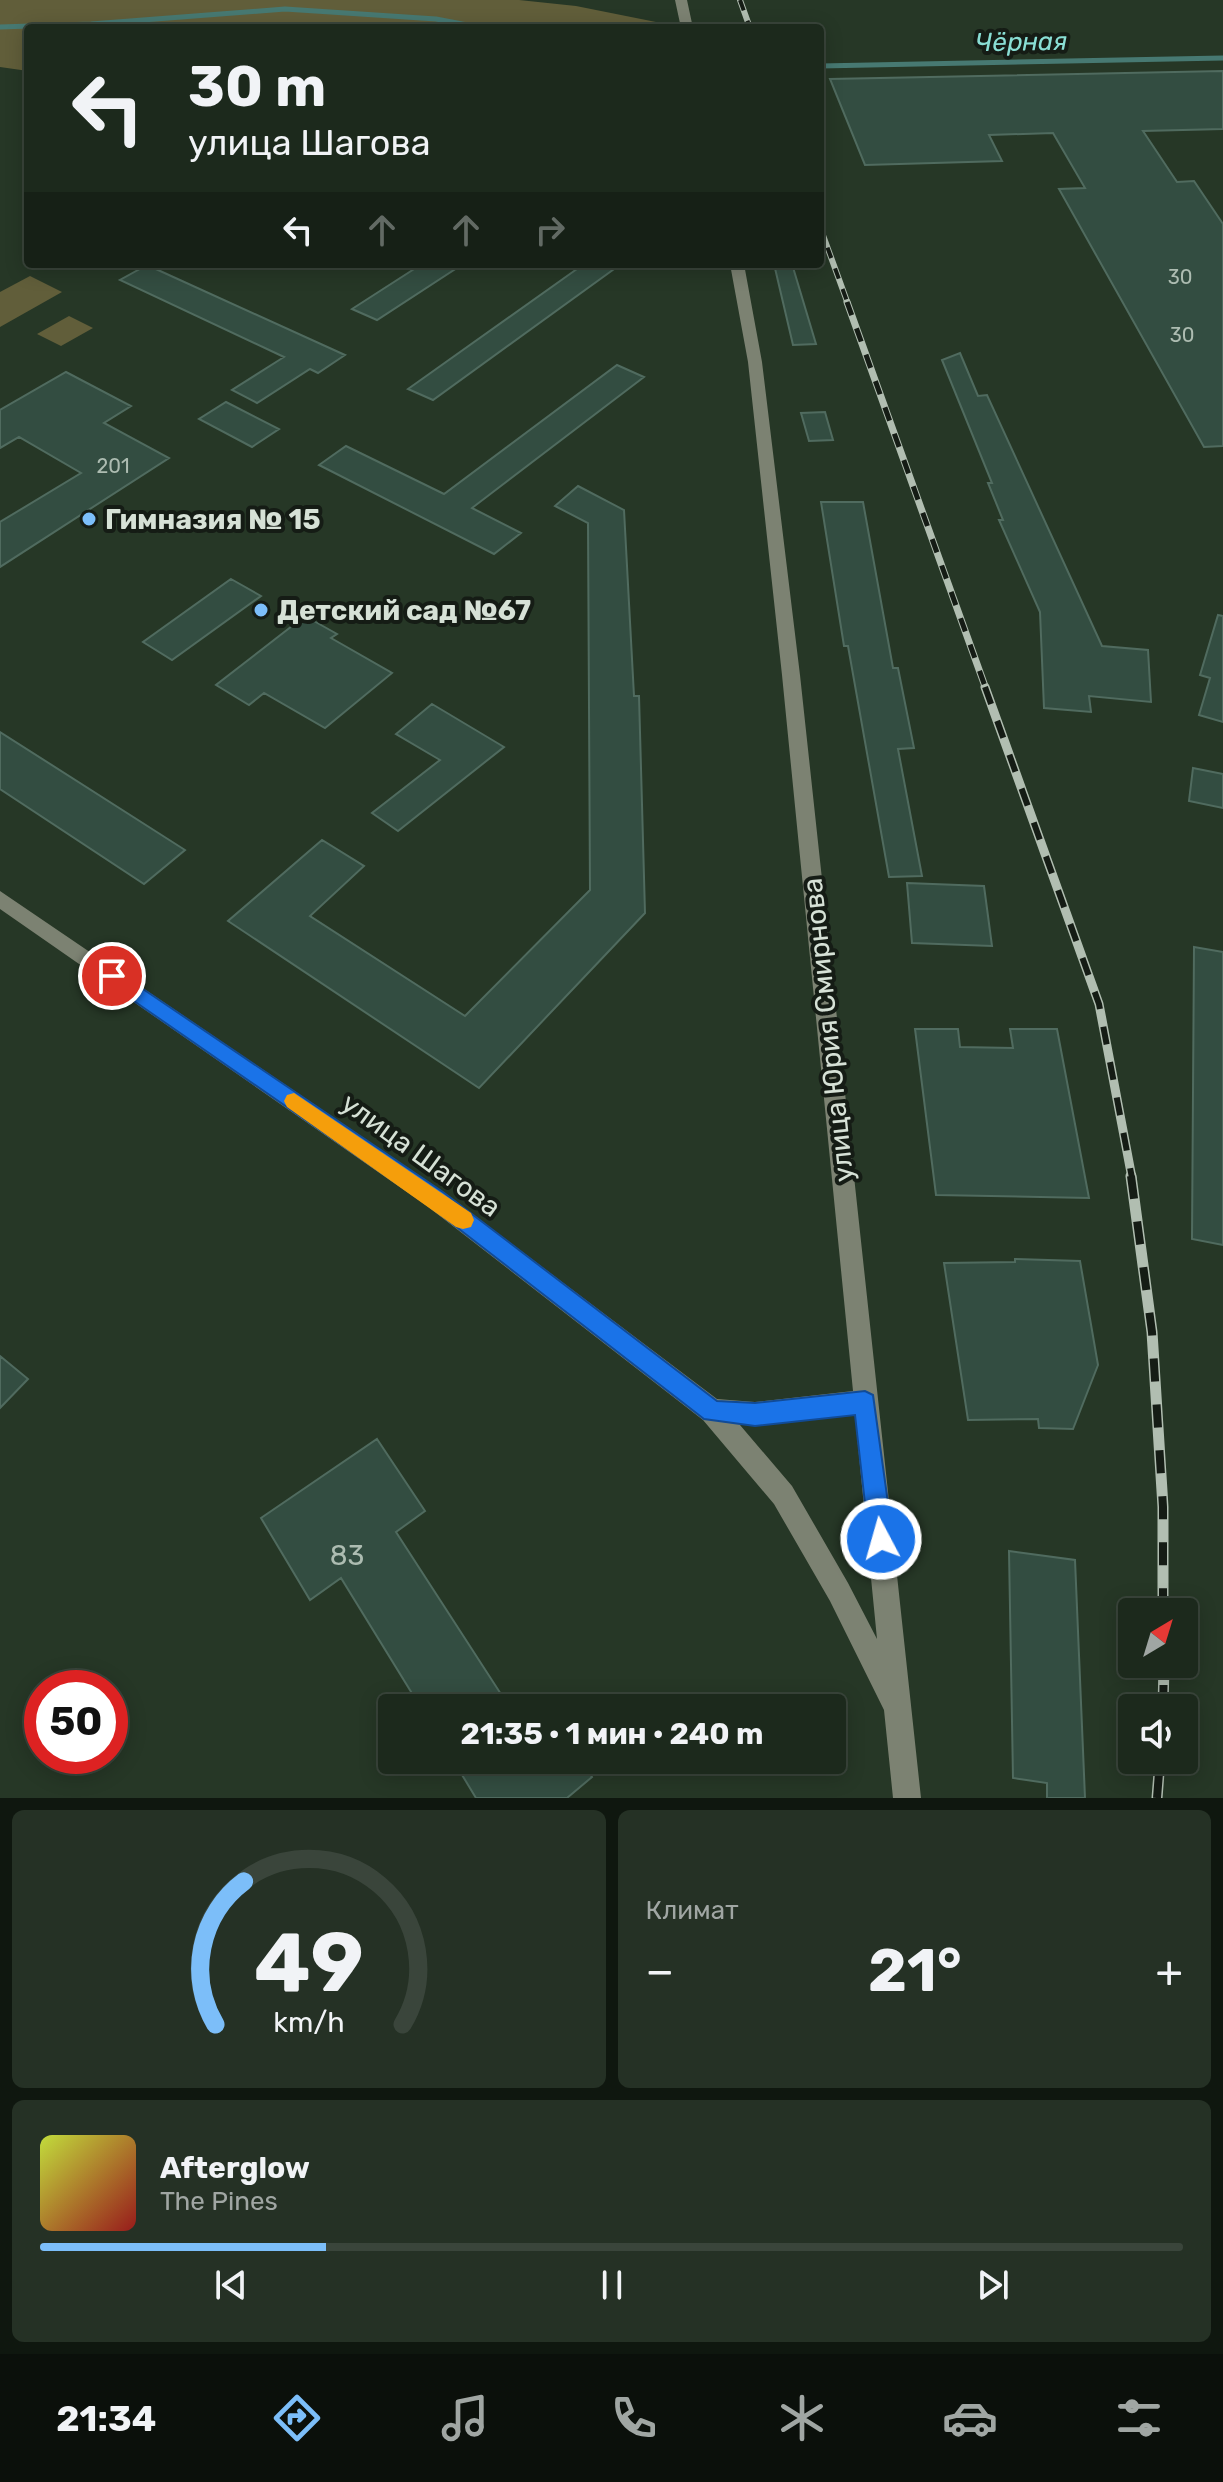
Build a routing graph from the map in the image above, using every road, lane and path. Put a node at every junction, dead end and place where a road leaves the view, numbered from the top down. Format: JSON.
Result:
{"nodes":[{"id":1,"x":681,"y":0,"type":"edge"},
{"id":2,"x":686,"y":24,"type":"edge"},
{"id":3,"x":738,"y":268,"type":"edge"},
{"id":4,"x":0,"y":899,"type":"edge"},
{"id":5,"x":865,"y":1402,"type":"junction"},
{"id":6,"x":712,"y":1411,"type":"junction"},
{"id":7,"x":899,"y":1711,"type":"junction"},
{"id":8,"x":907,"y":1798,"type":"edge"}],
"edges":[{"from":1,"to":2,"type":"main road"},
{"from":3,"to":5,"type":"main road","name":"улица Юрия Смирнова"},
{"from":4,"to":6,"type":"main road","name":"улица Шагова"},
{"from":5,"to":6,"type":"main road"},
{"from":5,"to":7,"type":"main road","name":"улица Юрия Смирнова"},
{"from":6,"to":7,"type":"main road","name":"улица Шагова"},
{"from":7,"to":8,"type":"main road","name":"улица Юрия Смирнова"}]}
